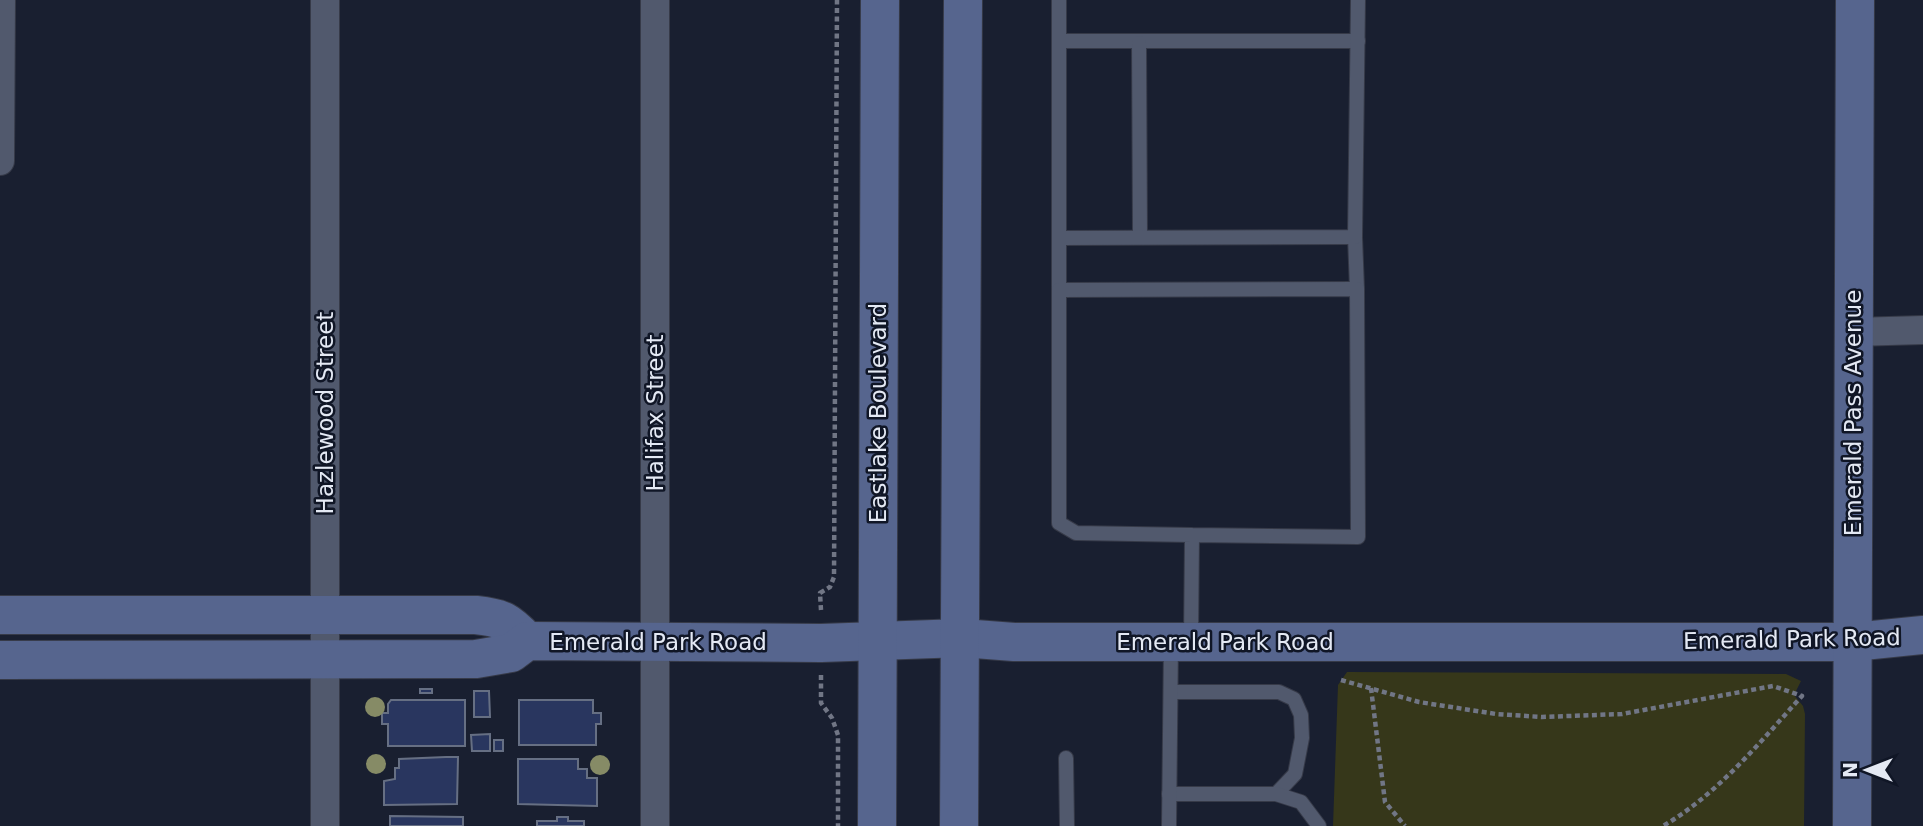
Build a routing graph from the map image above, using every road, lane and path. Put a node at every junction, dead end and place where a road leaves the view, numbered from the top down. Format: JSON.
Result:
{"nodes":[{"id":1,"x":1,"y":0,"type":"edge"},
{"id":2,"x":325,"y":0,"type":"edge"},
{"id":3,"x":655,"y":0,"type":"edge"},
{"id":4,"x":837,"y":0,"type":"edge"},
{"id":5,"x":880,"y":0,"type":"edge"},
{"id":6,"x":962,"y":0,"type":"edge"},
{"id":7,"x":1059,"y":0,"type":"edge"},
{"id":8,"x":1358,"y":0,"type":"edge"},
{"id":9,"x":1855,"y":0,"type":"edge"},
{"id":10,"x":1060,"y":41,"type":"junction"},
{"id":11,"x":1358,"y":41,"type":"junction"},
{"id":12,"x":1139,"y":43,"type":"junction"},
{"id":13,"x":0,"y":161,"type":"edge"},
{"id":14,"x":1140,"y":237,"type":"junction"},
{"id":15,"x":1355,"y":237,"type":"junction"},
{"id":16,"x":1059,"y":238,"type":"junction"},
{"id":17,"x":1357,"y":289,"type":"junction"},
{"id":18,"x":1059,"y":290,"type":"junction"},
{"id":19,"x":1923,"y":330,"type":"edge"},
{"id":20,"x":1854,"y":332,"type":"junction"},
{"id":21,"x":1192,"y":535,"type":"junction"},
{"id":22,"x":821,"y":599,"type":"dead end"},
{"id":23,"x":0,"y":615,"type":"edge"},
{"id":24,"x":325,"y":615,"type":"junction"},
{"id":25,"x":1923,"y":635,"type":"edge"},
{"id":26,"x":962,"y":638,"type":"junction"},
{"id":27,"x":876,"y":640,"type":"junction"},
{"id":28,"x":527,"y":641,"type":"junction"},
{"id":29,"x":1181,"y":642,"type":"junction"},
{"id":30,"x":1853,"y":642,"type":"junction"},
{"id":31,"x":656,"y":643,"type":"junction"},
{"id":32,"x":0,"y":660,"type":"edge"},
{"id":33,"x":325,"y":660,"type":"junction"},
{"id":34,"x":821,"y":680,"type":"dead end"},
{"id":35,"x":1341,"y":680,"type":"dead end"},
{"id":36,"x":1371,"y":688,"type":"junction"},
{"id":37,"x":1171,"y":692,"type":"junction"},
{"id":38,"x":1066,"y":758,"type":"dead end"},
{"id":39,"x":1169,"y":793,"type":"junction"},
{"id":40,"x":1276,"y":794,"type":"junction"},
{"id":41,"x":325,"y":826,"type":"edge"},
{"id":42,"x":655,"y":826,"type":"edge"},
{"id":43,"x":838,"y":826,"type":"edge"},
{"id":44,"x":877,"y":826,"type":"edge"},
{"id":45,"x":960,"y":826,"type":"edge"},
{"id":46,"x":1067,"y":826,"type":"edge"},
{"id":47,"x":1169,"y":826,"type":"edge"},
{"id":48,"x":1319,"y":826,"type":"edge"},
{"id":49,"x":1405,"y":826,"type":"edge"},
{"id":50,"x":1663,"y":826,"type":"edge"},
{"id":51,"x":1852,"y":826,"type":"edge"}],
"edges":[{"from":1,"to":13,"type":"street"},
{"from":2,"to":24,"type":"street","name":"Hazlewood Street"},
{"from":3,"to":31,"type":"street","name":"Halifax Street"},
{"from":4,"to":22,"type":"path"},
{"from":5,"to":27,"type":"street","name":"Eastlake Boulevard"},
{"from":6,"to":26,"type":"street"},
{"from":7,"to":10,"type":"lane"},
{"from":8,"to":11,"type":"lane"},
{"from":9,"to":20,"type":"street","name":"Emerald Pass Avenue"},
{"from":10,"to":12,"type":"lane"},
{"from":10,"to":16,"type":"lane"},
{"from":11,"to":12,"type":"lane"},
{"from":11,"to":15,"type":"lane"},
{"from":12,"to":14,"type":"lane"},
{"from":14,"to":15,"type":"lane"},
{"from":14,"to":16,"type":"lane"},
{"from":15,"to":17,"type":"lane"},
{"from":16,"to":18,"type":"lane"},
{"from":17,"to":18,"type":"lane"},
{"from":17,"to":21,"type":"lane"},
{"from":18,"to":21,"type":"lane"},
{"from":19,"to":20,"type":"street"},
{"from":20,"to":30,"type":"street","name":"Emerald Pass Avenue"},
{"from":21,"to":29,"type":"lane"},
{"from":23,"to":24,"type":"street","name":"Emerald Park Road"},
{"from":24,"to":28,"type":"street","name":"Emerald Park Road"},
{"from":24,"to":33,"type":"street","name":"Hazlewood Street"},
{"from":25,"to":30,"type":"street","name":"Emerald Park Road"},
{"from":26,"to":27,"type":"street","name":"Emerald Park Road"},
{"from":26,"to":29,"type":"street","name":"Emerald Park Road"},
{"from":26,"to":45,"type":"street"},
{"from":27,"to":31,"type":"street","name":"Emerald Park Road"},
{"from":27,"to":44,"type":"street","name":"Eastlake Boulevard"},
{"from":28,"to":31,"type":"street","name":"Emerald Park Road"},
{"from":28,"to":33,"type":"street","name":"Emerald Park Road"},
{"from":29,"to":30,"type":"street","name":"Emerald Park Road"},
{"from":29,"to":37,"type":"lane"},
{"from":30,"to":51,"type":"street","name":"Emerald Pass Avenue"},
{"from":31,"to":42,"type":"street","name":"Halifax Street"},
{"from":32,"to":33,"type":"street","name":"Emerald Park Road"},
{"from":33,"to":41,"type":"street","name":"Hazlewood Street"},
{"from":34,"to":43,"type":"path"},
{"from":35,"to":36,"type":"path"},
{"from":36,"to":49,"type":"path"},
{"from":36,"to":50,"type":"path"},
{"from":37,"to":39,"type":"lane"},
{"from":37,"to":40,"type":"lane"},
{"from":38,"to":46,"type":"lane"},
{"from":39,"to":40,"type":"lane"},
{"from":39,"to":47,"type":"lane"},
{"from":40,"to":48,"type":"lane"}]}
